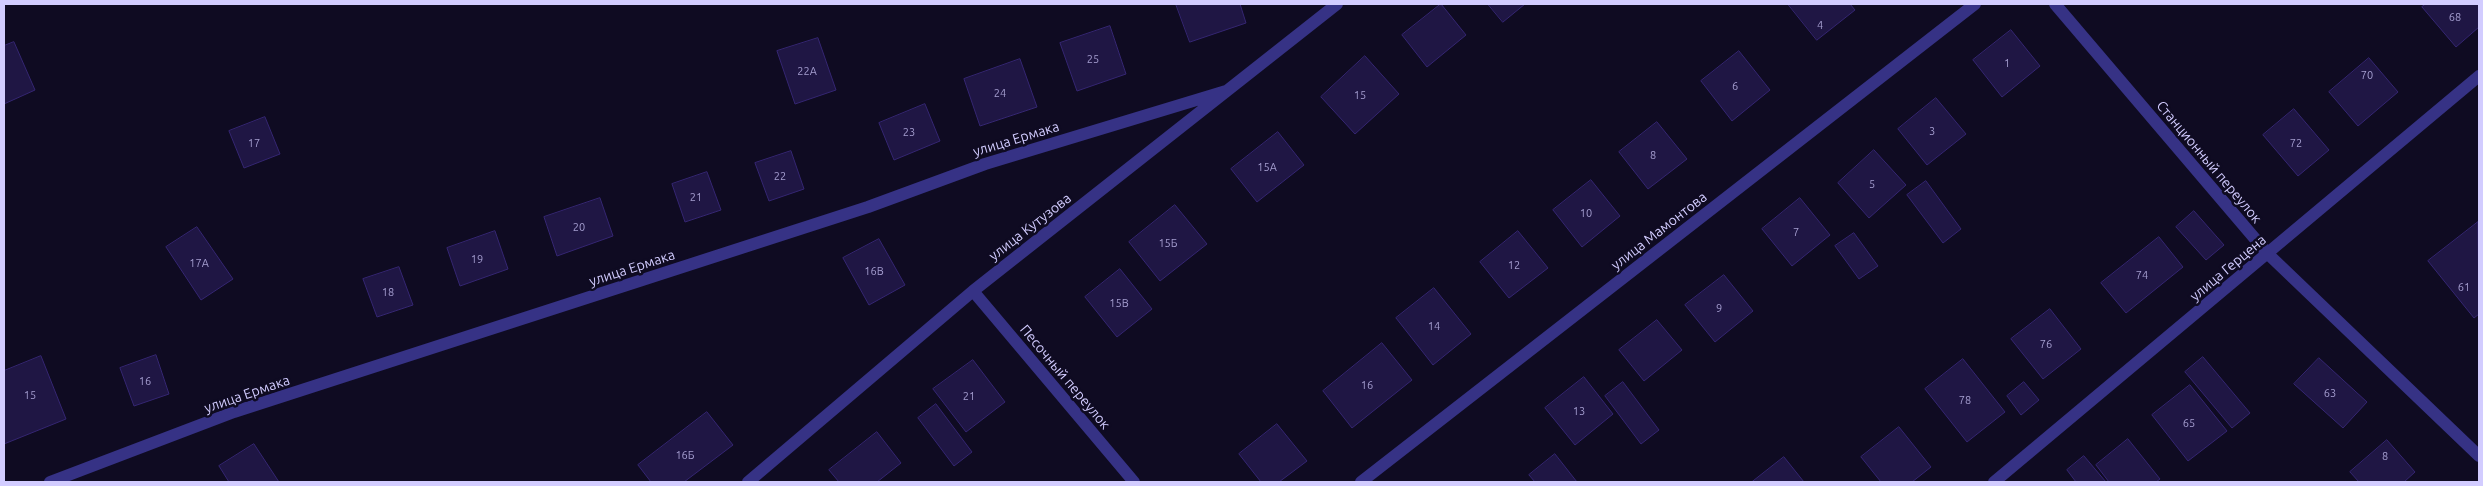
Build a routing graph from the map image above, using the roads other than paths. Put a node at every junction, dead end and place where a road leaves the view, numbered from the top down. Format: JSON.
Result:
{"nodes":[{"id":1,"x":1337,"y":4,"type":"edge"},
{"id":2,"x":1975,"y":4,"type":"edge"},
{"id":3,"x":2054,"y":4,"type":"edge"},
{"id":4,"x":2479,"y":76,"type":"edge"},
{"id":5,"x":1226,"y":91,"type":"junction"},
{"id":6,"x":2268,"y":254,"type":"junction"},
{"id":7,"x":972,"y":291,"type":"junction"},
{"id":8,"x":2479,"y":456,"type":"edge"},
{"id":9,"x":50,"y":482,"type":"edge"},
{"id":10,"x":748,"y":482,"type":"edge"},
{"id":11,"x":1134,"y":482,"type":"edge"},
{"id":12,"x":1361,"y":482,"type":"edge"},
{"id":13,"x":1994,"y":482,"type":"edge"}],
"edges":[{"from":1,"to":5,"type":"street","name":"улица Кутузова"},
{"from":2,"to":12,"type":"street","name":"улица Мамонтова"},
{"from":3,"to":6,"type":"street","name":"Станционный переулок"},
{"from":4,"to":6,"type":"street","name":"улица Герцена"},
{"from":5,"to":7,"type":"street","name":"улица Кутузова"},
{"from":5,"to":9,"type":"street","name":"улица Ермака"},
{"from":6,"to":8,"type":"street","name":"Станционный переулок"},
{"from":6,"to":13,"type":"street","name":"улица Герцена"},
{"from":7,"to":10,"type":"street","name":"улица Кутузова"},
{"from":7,"to":11,"type":"street","name":"Песочный переулок"}]}
